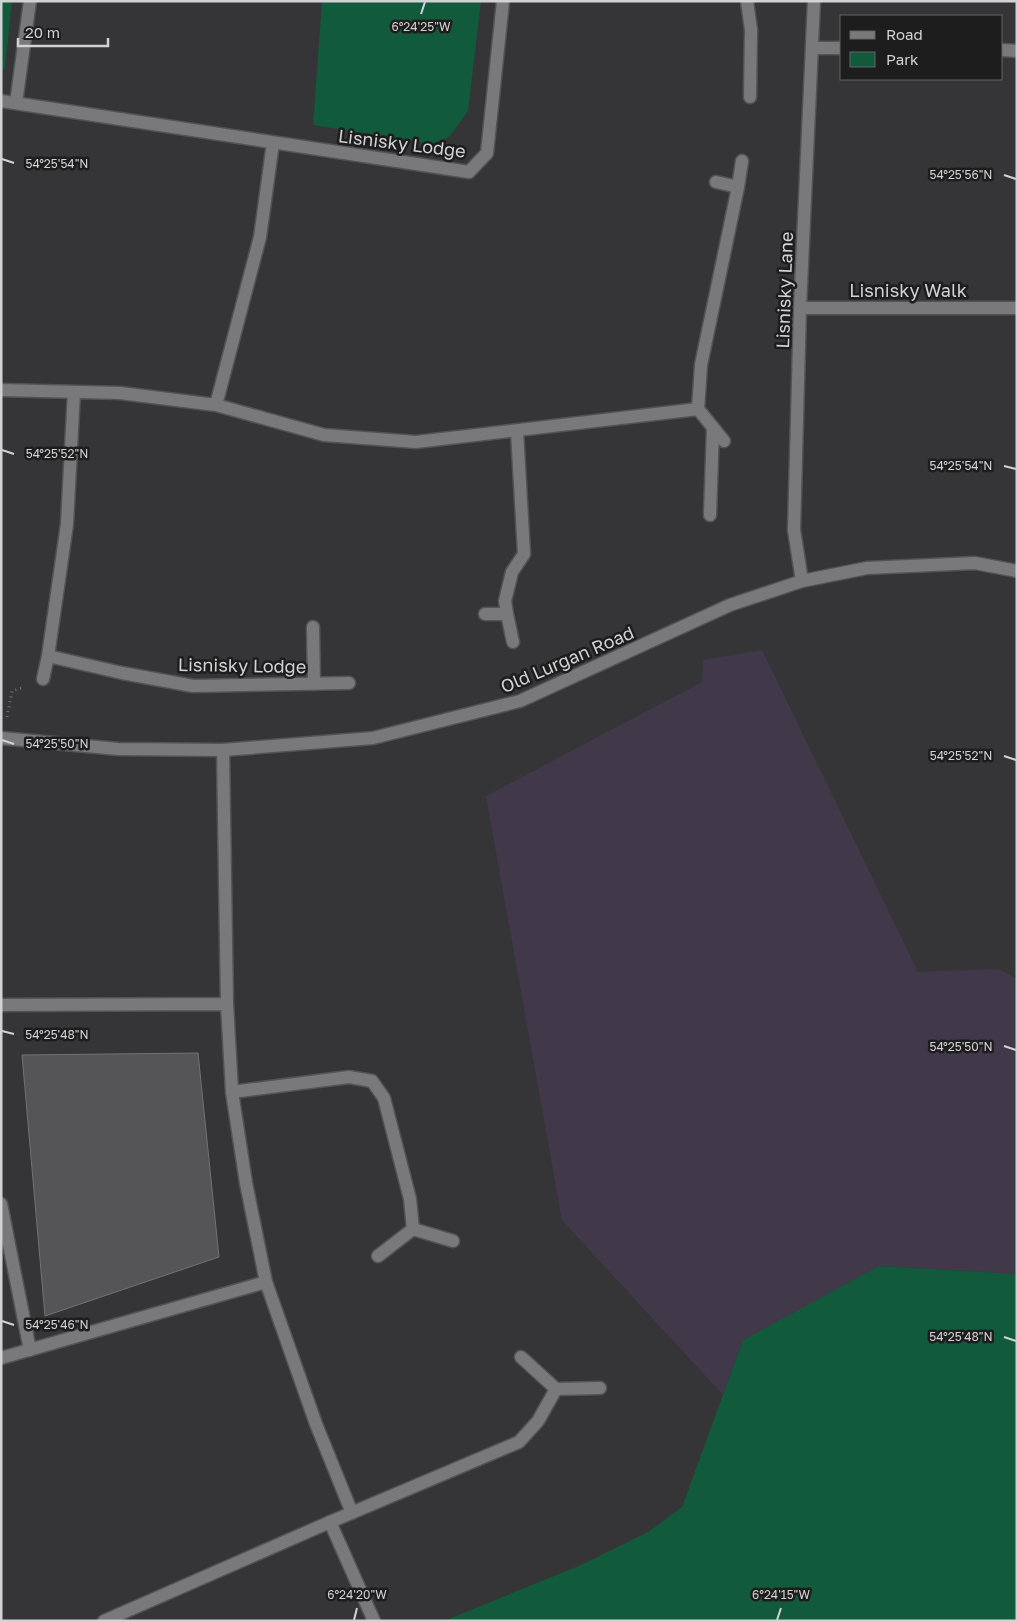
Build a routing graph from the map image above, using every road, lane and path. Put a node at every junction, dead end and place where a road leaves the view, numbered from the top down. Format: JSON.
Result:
{"nodes":[{"id":1,"x":30,"y":1,"type":"edge"},
{"id":2,"x":503,"y":1,"type":"edge"},
{"id":3,"x":747,"y":1,"type":"edge"},
{"id":4,"x":814,"y":1,"type":"edge"},
{"id":5,"x":813,"y":48,"type":"junction"},
{"id":6,"x":840,"y":48,"type":"edge"},
{"id":7,"x":1003,"y":50,"type":"edge"},
{"id":8,"x":1017,"y":51,"type":"edge"},
{"id":9,"x":750,"y":97,"type":"dead end"},
{"id":10,"x":1,"y":101,"type":"edge"},
{"id":11,"x":16,"y":103,"type":"junction"},
{"id":12,"x":272,"y":143,"type":"junction"},
{"id":13,"x":742,"y":161,"type":"dead end"},
{"id":14,"x":716,"y":182,"type":"dead end"},
{"id":15,"x":738,"y":187,"type":"junction"},
{"id":16,"x":800,"y":308,"type":"junction"},
{"id":17,"x":1017,"y":308,"type":"edge"},
{"id":18,"x":1,"y":390,"type":"edge"},
{"id":19,"x":74,"y":392,"type":"junction"},
{"id":20,"x":216,"y":406,"type":"junction"},
{"id":21,"x":698,"y":409,"type":"junction"},
{"id":22,"x":714,"y":428,"type":"junction"},
{"id":23,"x":517,"y":431,"type":"junction"},
{"id":24,"x":724,"y":441,"type":"dead end"},
{"id":25,"x":710,"y":515,"type":"dead end"},
{"id":26,"x":1017,"y":571,"type":"edge"},
{"id":27,"x":802,"y":580,"type":"junction"},
{"id":28,"x":486,"y":614,"type":"dead end"},
{"id":29,"x":507,"y":614,"type":"junction"},
{"id":30,"x":313,"y":626,"type":"dead end"},
{"id":31,"x":513,"y":642,"type":"dead end"},
{"id":32,"x":48,"y":656,"type":"junction"},
{"id":33,"x":43,"y":679,"type":"joint"},
{"id":34,"x":349,"y":683,"type":"dead end"},
{"id":35,"x":314,"y":684,"type":"junction"},
{"id":36,"x":2,"y":738,"type":"edge"},
{"id":37,"x":223,"y":750,"type":"junction"},
{"id":38,"x":227,"y":1004,"type":"junction"},
{"id":39,"x":1,"y":1005,"type":"edge"},
{"id":40,"x":232,"y":1092,"type":"junction"},
{"id":41,"x":1,"y":1204,"type":"edge"},
{"id":42,"x":412,"y":1229,"type":"junction"},
{"id":43,"x":453,"y":1241,"type":"dead end"},
{"id":44,"x":378,"y":1256,"type":"dead end"},
{"id":45,"x":266,"y":1282,"type":"junction"},
{"id":46,"x":30,"y":1350,"type":"junction"},
{"id":47,"x":521,"y":1356,"type":"dead end"},
{"id":48,"x":1,"y":1358,"type":"edge"},
{"id":49,"x":600,"y":1388,"type":"dead end"},
{"id":50,"x":556,"y":1389,"type":"junction"},
{"id":51,"x":352,"y":1513,"type":"junction"},
{"id":52,"x":330,"y":1522,"type":"junction"},
{"id":53,"x":104,"y":1621,"type":"edge"},
{"id":54,"x":374,"y":1621,"type":"edge"}],
"edges":[{"from":1,"to":11,"type":"street"},
{"from":2,"to":12,"type":"street","name":"Lisnisky Lodge"},
{"from":3,"to":9,"type":"street"},
{"from":4,"to":5,"type":"street","name":"Lisnisky Lane"},
{"from":5,"to":6,"type":"street"},
{"from":5,"to":16,"type":"street","name":"Lisnisky Lane"},
{"from":7,"to":8,"type":"street"},
{"from":10,"to":11,"type":"street","name":"Lisnisky Lodge"},
{"from":11,"to":12,"type":"street","name":"Lisnisky Lodge"},
{"from":12,"to":20,"type":"street"},
{"from":13,"to":15,"type":"street"},
{"from":14,"to":15,"type":"street"},
{"from":15,"to":21,"type":"street"},
{"from":16,"to":17,"type":"street","name":"Lisnisky Walk"},
{"from":16,"to":27,"type":"street","name":"Lisnisky Lane"},
{"from":18,"to":19,"type":"street"},
{"from":19,"to":20,"type":"street"},
{"from":19,"to":32,"type":"street"},
{"from":20,"to":23,"type":"street"},
{"from":21,"to":22,"type":"street"},
{"from":21,"to":23,"type":"street"},
{"from":22,"to":24,"type":"street"},
{"from":22,"to":25,"type":"street"},
{"from":23,"to":29,"type":"street"},
{"from":26,"to":27,"type":"street","name":"Old Lurgan Road"},
{"from":27,"to":37,"type":"street","name":"Old Lurgan Road"},
{"from":28,"to":29,"type":"street"},
{"from":29,"to":31,"type":"street"},
{"from":30,"to":35,"type":"street"},
{"from":32,"to":33,"type":"street"},
{"from":32,"to":35,"type":"street","name":"Lisnisky Lodge"},
{"from":33,"to":36,"type":"path"},
{"from":34,"to":35,"type":"street","name":"Lisnisky Lodge"},
{"from":36,"to":37,"type":"street","name":"Old Lurgan Road"},
{"from":37,"to":38,"type":"street"},
{"from":38,"to":39,"type":"street"},
{"from":38,"to":40,"type":"street"},
{"from":40,"to":42,"type":"street"},
{"from":40,"to":45,"type":"street"},
{"from":41,"to":46,"type":"street"},
{"from":42,"to":43,"type":"street"},
{"from":42,"to":44,"type":"street"},
{"from":45,"to":46,"type":"street"},
{"from":45,"to":51,"type":"street"},
{"from":46,"to":48,"type":"street"},
{"from":47,"to":50,"type":"street"},
{"from":49,"to":50,"type":"street"},
{"from":50,"to":51,"type":"street"},
{"from":51,"to":52,"type":"street"},
{"from":52,"to":53,"type":"street"},
{"from":52,"to":54,"type":"street"}]}
